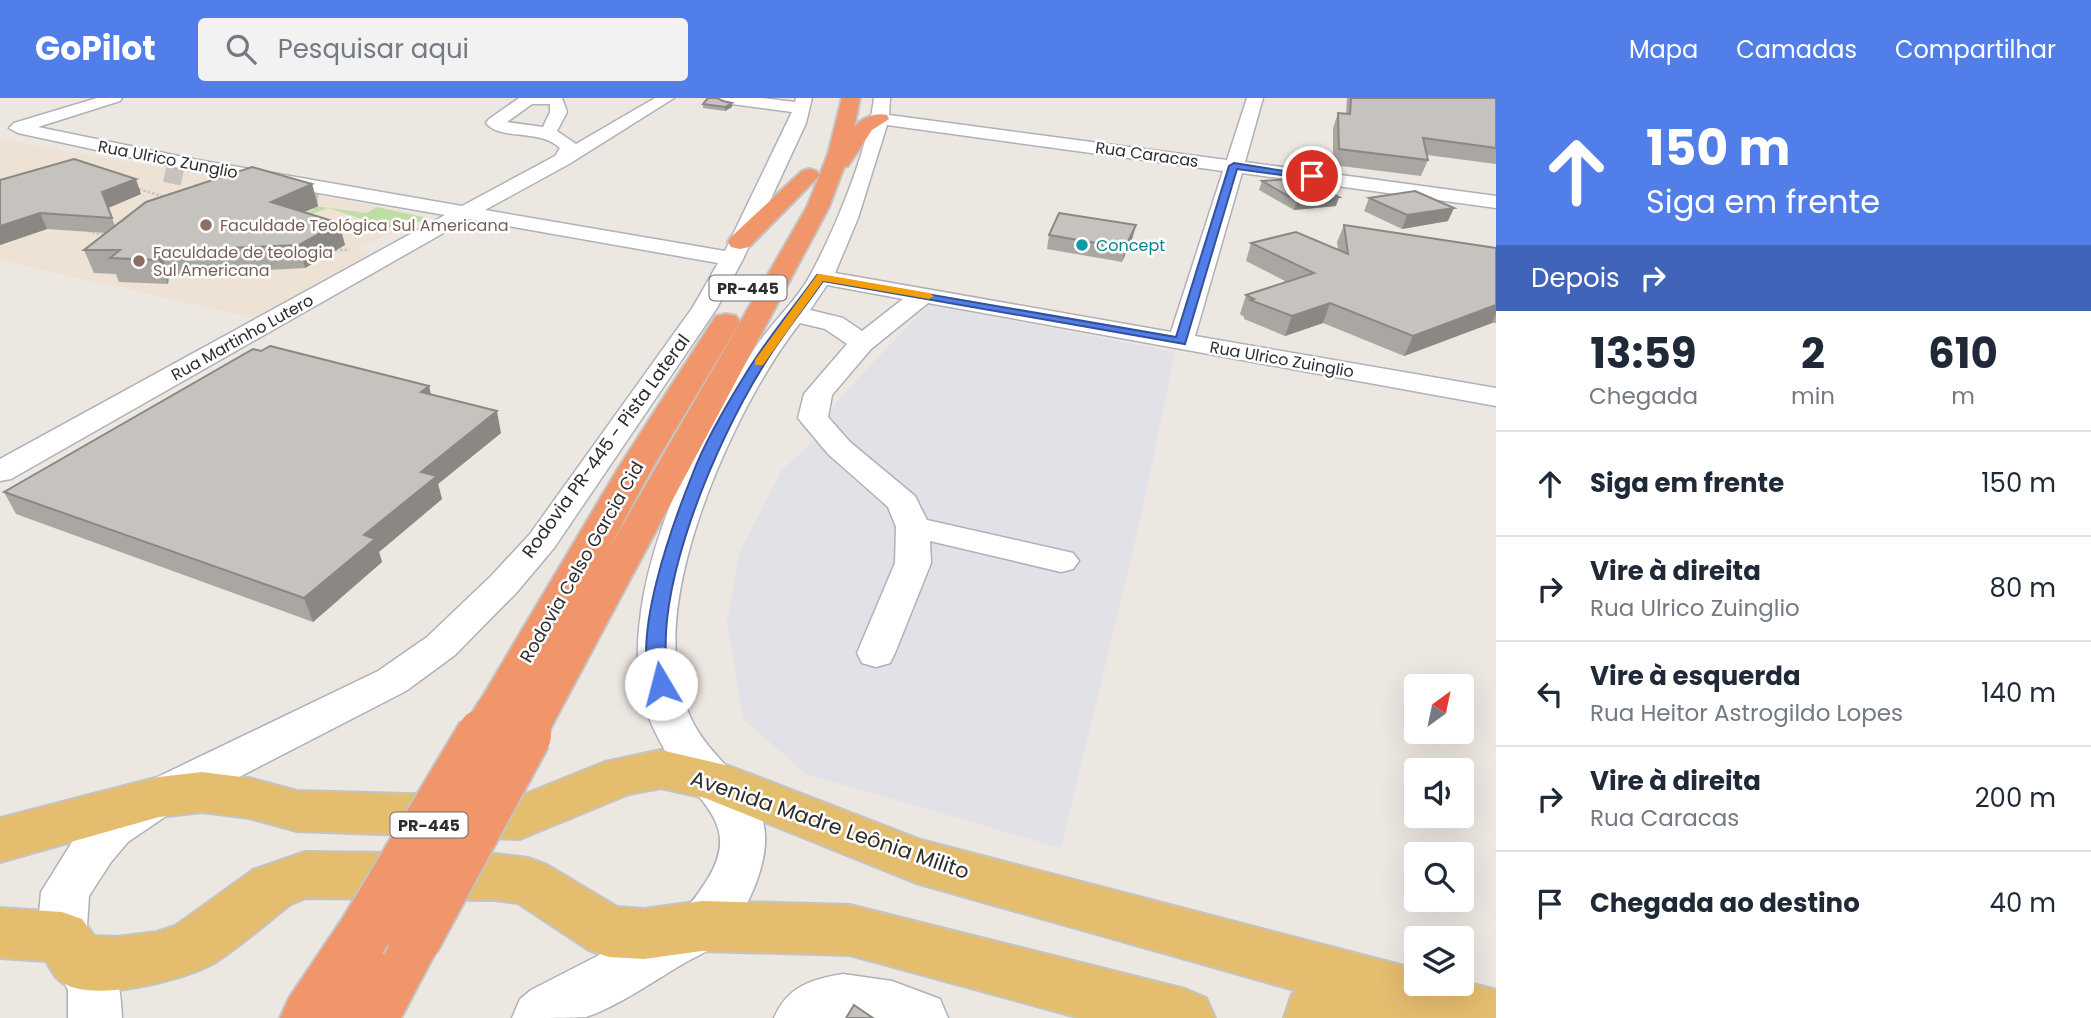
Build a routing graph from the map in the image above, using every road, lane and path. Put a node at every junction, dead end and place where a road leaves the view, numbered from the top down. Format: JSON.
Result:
{"nodes":[{"id":1,"x":114,"y":98,"type":"edge"},
{"id":2,"x":666,"y":98,"type":"edge"},
{"id":3,"x":724,"y":98,"type":"edge"},
{"id":4,"x":835,"y":98,"type":"edge"},
{"id":5,"x":851,"y":98,"type":"edge"},
{"id":6,"x":882,"y":98,"type":"edge"},
{"id":7,"x":1255,"y":98,"type":"edge"},
{"id":8,"x":803,"y":103,"type":"edge"},
{"id":9,"x":878,"y":124,"type":"junction"},
{"id":10,"x":9,"y":131,"type":"edge"},
{"id":11,"x":547,"y":133,"type":"dead end"},
{"id":12,"x":562,"y":160,"type":"junction"},
{"id":13,"x":1234,"y":166,"type":"junction"},
{"id":14,"x":178,"y":171,"type":"junction"},
{"id":15,"x":822,"y":173,"type":"junction"},
{"id":16,"x":246,"y":175,"type":"junction"},
{"id":17,"x":139,"y":189,"type":"edge"},
{"id":18,"x":163,"y":196,"type":"junction"},
{"id":19,"x":154,"y":200,"type":"edge"},
{"id":20,"x":160,"y":201,"type":"edge"},
{"id":21,"x":1496,"y":202,"type":"edge"},
{"id":22,"x":335,"y":204,"type":"tunnel mouth"},
{"id":23,"x":374,"y":204,"type":"junction"},
{"id":24,"x":466,"y":214,"type":"junction"},
{"id":25,"x":97,"y":226,"type":"edge"},
{"id":26,"x":111,"y":236,"type":"edge"},
{"id":27,"x":325,"y":250,"type":"edge"},
{"id":28,"x":350,"y":250,"type":"dead end"},
{"id":29,"x":736,"y":251,"type":"junction"},
{"id":30,"x":783,"y":271,"type":"junction"},
{"id":31,"x":820,"y":277,"type":"junction"},
{"id":32,"x":923,"y":295,"type":"junction"},
{"id":33,"x":795,"y":314,"type":"junction"},
{"id":34,"x":1181,"y":341,"type":"junction"},
{"id":35,"x":862,"y":343,"type":"junction"},
{"id":36,"x":753,"y":371,"type":"junction"},
{"id":37,"x":1496,"y":397,"type":"edge"},
{"id":38,"x":0,"y":472,"type":"edge"},
{"id":39,"x":913,"y":527,"type":"junction"},
{"id":40,"x":1061,"y":561,"type":"dead end"},
{"id":41,"x":876,"y":653,"type":"dead end"},
{"id":42,"x":515,"y":716,"type":"junction"},
{"id":43,"x":712,"y":780,"type":"junction"},
{"id":44,"x":159,"y":797,"type":"junction"},
{"id":45,"x":0,"y":840,"type":"edge"},
{"id":46,"x":702,"y":926,"type":"junction"},
{"id":47,"x":0,"y":933,"type":"edge"},
{"id":48,"x":387,"y":940,"type":"junction"},
{"id":49,"x":71,"y":949,"type":"junction"},
{"id":50,"x":95,"y":1018,"type":"edge"},
{"id":51,"x":310,"y":1018,"type":"edge"},
{"id":52,"x":369,"y":1018,"type":"edge"},
{"id":53,"x":539,"y":1018,"type":"edge"},
{"id":54,"x":801,"y":1018,"type":"edge"},
{"id":55,"x":921,"y":1018,"type":"edge"},
{"id":56,"x":1185,"y":1018,"type":"edge"},
{"id":57,"x":1314,"y":1018,"type":"edge"},
{"id":58,"x":1376,"y":1018,"type":"edge"},
{"id":59,"x":1493,"y":1018,"type":"edge"}],
"edges":[{"from":1,"to":10,"type":"street"},
{"from":2,"to":12,"type":"street","name":"Rua Martinho Lutero"},
{"from":3,"to":8,"type":"street"},
{"from":4,"to":15,"type":"highway","name":"Rodovia Celso Garcia Cid","number":"PR-445"},
{"from":5,"to":15,"type":"highway","name":"Rodovia Celso Garcia Cid","number":"PR-445"},
{"from":6,"to":9,"type":"street"},
{"from":7,"to":13,"type":"street"},
{"from":8,"to":29,"type":"street"},
{"from":9,"to":13,"type":"street","name":"Rua Caracas"},
{"from":9,"to":15,"type":"highway"},
{"from":9,"to":31,"type":"street"},
{"from":10,"to":14,"type":"street","name":"Rua Ulrico Zunglio"},
{"from":11,"to":12,"type":"street"},
{"from":12,"to":24,"type":"street","name":"Rua Martinho Lutero"},
{"from":13,"to":21,"type":"street","name":"Rua Caracas"},
{"from":13,"to":34,"type":"street"},
{"from":14,"to":16,"type":"street","name":"Rua Ulrico Zunglio"},
{"from":14,"to":16,"type":"street"},
{"from":15,"to":29,"type":"highway"},
{"from":15,"to":30,"type":"highway","name":"Rodovia Celso Garcia Cid","number":"PR-445"},
{"from":15,"to":42,"type":"highway","name":"Rodovia Celso Garcia Cid","number":"PR-445"},
{"from":16,"to":23,"type":"street","name":"Rua Ulrico Zunglio"},
{"from":17,"to":18,"type":"path"},
{"from":18,"to":19,"type":"path"},
{"from":18,"to":20,"type":"path"},
{"from":22,"to":23,"type":"street"},
{"from":23,"to":24,"type":"street","name":"Rua Ulrico Zunglio"},
{"from":24,"to":29,"type":"street","name":"Rua Ulrico Zunglio"},
{"from":24,"to":38,"type":"street","name":"Rua Martinho Lutero"},
{"from":25,"to":26,"type":"path"},
{"from":27,"to":28,"type":"path"},
{"from":29,"to":44,"type":"street","name":"Rodovia PR-445 - Pista Lateral"},
{"from":30,"to":36,"type":"highway"},
{"from":30,"to":42,"type":"highway","name":"Rodovia Celso Garcia Cid","number":"PR-445"},
{"from":31,"to":32,"type":"street","name":"Rua Ulrico Zuinglio"},
{"from":31,"to":33,"type":"street"},
{"from":32,"to":34,"type":"street","name":"Rua Ulrico Zuinglio"},
{"from":32,"to":35,"type":"street"},
{"from":33,"to":35,"type":"street"},
{"from":33,"to":36,"type":"street"},
{"from":34,"to":37,"type":"street","name":"Rua Ulrico Zuinglio"},
{"from":35,"to":39,"type":"street"},
{"from":36,"to":43,"type":"street"},
{"from":39,"to":40,"type":"street"},
{"from":39,"to":41,"type":"street"},
{"from":42,"to":48,"type":"highway","name":"Rodovia Celso Garcia Cid","bridge":true},
{"from":43,"to":44,"type":"main road","name":"Avenida Madre Leônia Milito"},
{"from":43,"to":46,"type":"street"},
{"from":43,"to":59,"type":"main road","name":"Avenida Madre Leônia Milito"},
{"from":44,"to":45,"type":"main road","name":"Avenida Madre Leônia Milito"},
{"from":44,"to":49,"type":"street","name":"Rodovia PR-445 - Pista Lateral"},
{"from":46,"to":49,"type":"main road"},
{"from":46,"to":53,"type":"street"},
{"from":46,"to":56,"type":"main road"},
{"from":47,"to":49,"type":"main road"},
{"from":48,"to":51,"type":"highway","name":"Rodovia Celso Garcia Cid"},
{"from":48,"to":52,"type":"highway","name":"Rodovia Celso Garcia Cid"},
{"from":49,"to":50,"type":"street"},
{"from":54,"to":55,"type":"street"},
{"from":57,"to":58,"type":"main road"}]}
